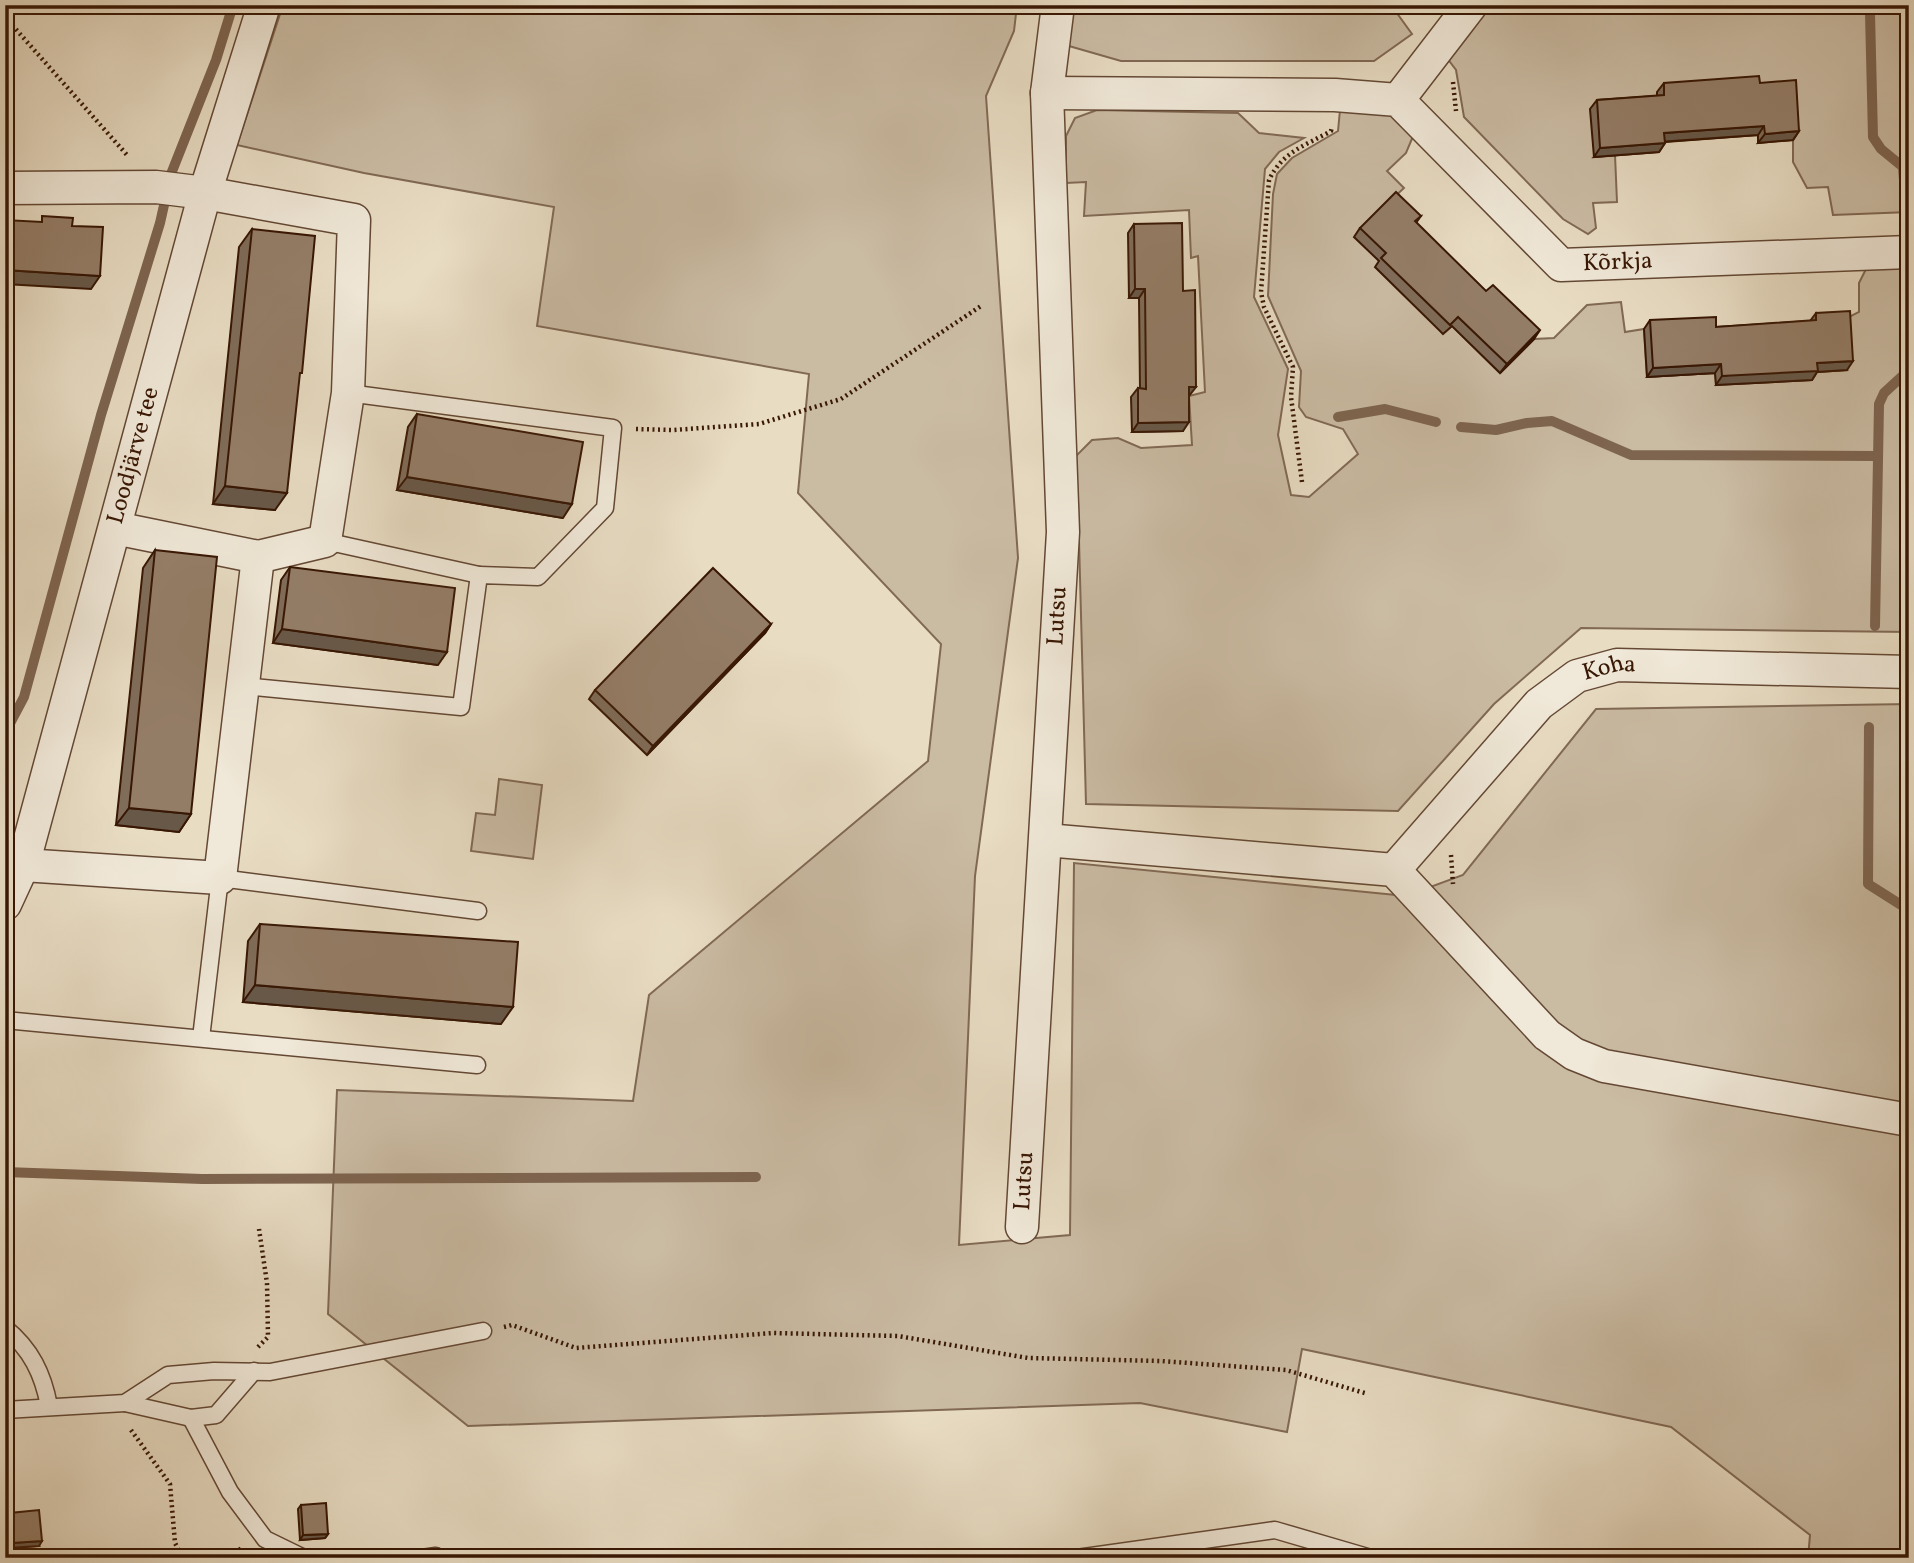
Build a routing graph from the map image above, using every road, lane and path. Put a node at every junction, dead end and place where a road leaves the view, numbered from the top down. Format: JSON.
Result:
{"nodes":[{"id":1,"x":264,"y":5,"type":"edge"},
{"id":2,"x":1058,"y":5,"type":"edge"},
{"id":3,"x":1471,"y":5,"type":"edge"},
{"id":4,"x":5,"y":17,"type":"edge"},
{"id":5,"x":1433,"y":55,"type":"junction"},
{"id":6,"x":1047,"y":93,"type":"junction"},
{"id":7,"x":1335,"y":95,"type":"junction"},
{"id":8,"x":1398,"y":100,"type":"junction"},
{"id":9,"x":1458,"y":119,"type":"dead end"},
{"id":10,"x":156,"y":187,"type":"junction"},
{"id":11,"x":5,"y":188,"type":"edge"},
{"id":12,"x":197,"y":193,"type":"junction"},
{"id":13,"x":1909,"y":252,"type":"edge"},
{"id":14,"x":981,"y":306,"type":"dead end"},
{"id":15,"x":348,"y":393,"type":"junction"},
{"id":16,"x":612,"y":428,"type":"junction"},
{"id":17,"x":1302,"y":482,"type":"dead end"},
{"id":18,"x":115,"y":528,"type":"junction"},
{"id":19,"x":325,"y":541,"type":"junction"},
{"id":20,"x":258,"y":557,"type":"junction"},
{"id":21,"x":479,"y":575,"type":"junction"},
{"id":22,"x":1909,"y":672,"type":"edge"},
{"id":23,"x":243,"y":686,"type":"junction"},
{"id":24,"x":1046,"y":840,"type":"junction"},
{"id":25,"x":23,"y":865,"type":"junction"},
{"id":26,"x":1394,"y":870,"type":"junction"},
{"id":27,"x":220,"y":878,"type":"junction"},
{"id":28,"x":5,"y":904,"type":"edge"},
{"id":29,"x":478,"y":911,"type":"dead end"},
{"id":30,"x":5,"y":1020,"type":"edge"},
{"id":31,"x":201,"y":1038,"type":"junction"},
{"id":32,"x":477,"y":1065,"type":"dead end"},
{"id":33,"x":1909,"y":1119,"type":"edge"},
{"id":34,"x":1023,"y":1227,"type":"dead end"},
{"id":35,"x":259,"y":1229,"type":"dead end"},
{"id":36,"x":5,"y":1328,"type":"edge"},
{"id":37,"x":483,"y":1331,"type":"joint"},
{"id":38,"x":236,"y":1371,"type":"junction"},
{"id":39,"x":254,"y":1371,"type":"junction"},
{"id":40,"x":1368,"y":1394,"type":"dead end"},
{"id":41,"x":118,"y":1403,"type":"junction"},
{"id":42,"x":49,"y":1406,"type":"junction"},
{"id":43,"x":5,"y":1410,"type":"edge"},
{"id":44,"x":191,"y":1418,"type":"junction"},
{"id":45,"x":183,"y":1558,"type":"edge"},
{"id":46,"x":304,"y":1558,"type":"edge"},
{"id":47,"x":422,"y":1558,"type":"edge"},
{"id":48,"x":438,"y":1558,"type":"edge"},
{"id":49,"x":1077,"y":1558,"type":"edge"},
{"id":50,"x":1371,"y":1558,"type":"edge"}],
"edges":[{"from":1,"to":12,"type":"street","name":"Loodjärve tee"},
{"from":2,"to":6,"type":"street","name":"Lutsu"},
{"from":3,"to":5,"type":"street"},
{"from":4,"to":10,"type":"path"},
{"from":5,"to":8,"type":"street"},
{"from":5,"to":9,"type":"path"},
{"from":6,"to":7,"type":"street"},
{"from":6,"to":24,"type":"street","name":"Lutsu"},
{"from":7,"to":8,"type":"street"},
{"from":7,"to":17,"type":"path"},
{"from":8,"to":13,"type":"street","name":"Kõrkja"},
{"from":10,"to":11,"type":"street"},
{"from":10,"to":12,"type":"street"},
{"from":12,"to":15,"type":"street"},
{"from":12,"to":18,"type":"street","name":"Loodjärve tee"},
{"from":14,"to":16,"type":"path"},
{"from":15,"to":16,"type":"lane"},
{"from":15,"to":19,"type":"street"},
{"from":16,"to":21,"type":"lane"},
{"from":18,"to":20,"type":"street"},
{"from":18,"to":25,"type":"street","name":"Loodjärve tee"},
{"from":19,"to":20,"type":"street"},
{"from":19,"to":21,"type":"lane"},
{"from":20,"to":23,"type":"street"},
{"from":21,"to":23,"type":"lane"},
{"from":22,"to":26,"type":"street","name":"Koha"},
{"from":23,"to":27,"type":"street"},
{"from":24,"to":26,"type":"street"},
{"from":24,"to":34,"type":"street","name":"Lutsu"},
{"from":25,"to":27,"type":"street"},
{"from":25,"to":28,"type":"street","name":"Loodjärve tee"},
{"from":26,"to":33,"type":"street"},
{"from":27,"to":29,"type":"lane"},
{"from":27,"to":31,"type":"lane"},
{"from":30,"to":31,"type":"lane"},
{"from":31,"to":32,"type":"lane"},
{"from":35,"to":38,"type":"path"},
{"from":36,"to":42,"type":"lane"},
{"from":37,"to":39,"type":"lane"},
{"from":37,"to":40,"type":"path"},
{"from":38,"to":39,"type":"lane"},
{"from":38,"to":41,"type":"lane"},
{"from":39,"to":44,"type":"lane"},
{"from":41,"to":42,"type":"lane"},
{"from":41,"to":44,"type":"lane"},
{"from":41,"to":45,"type":"path"},
{"from":42,"to":43,"type":"lane"},
{"from":44,"to":46,"type":"lane"},
{"from":47,"to":48,"type":"lane"},
{"from":49,"to":50,"type":"lane"}]}
